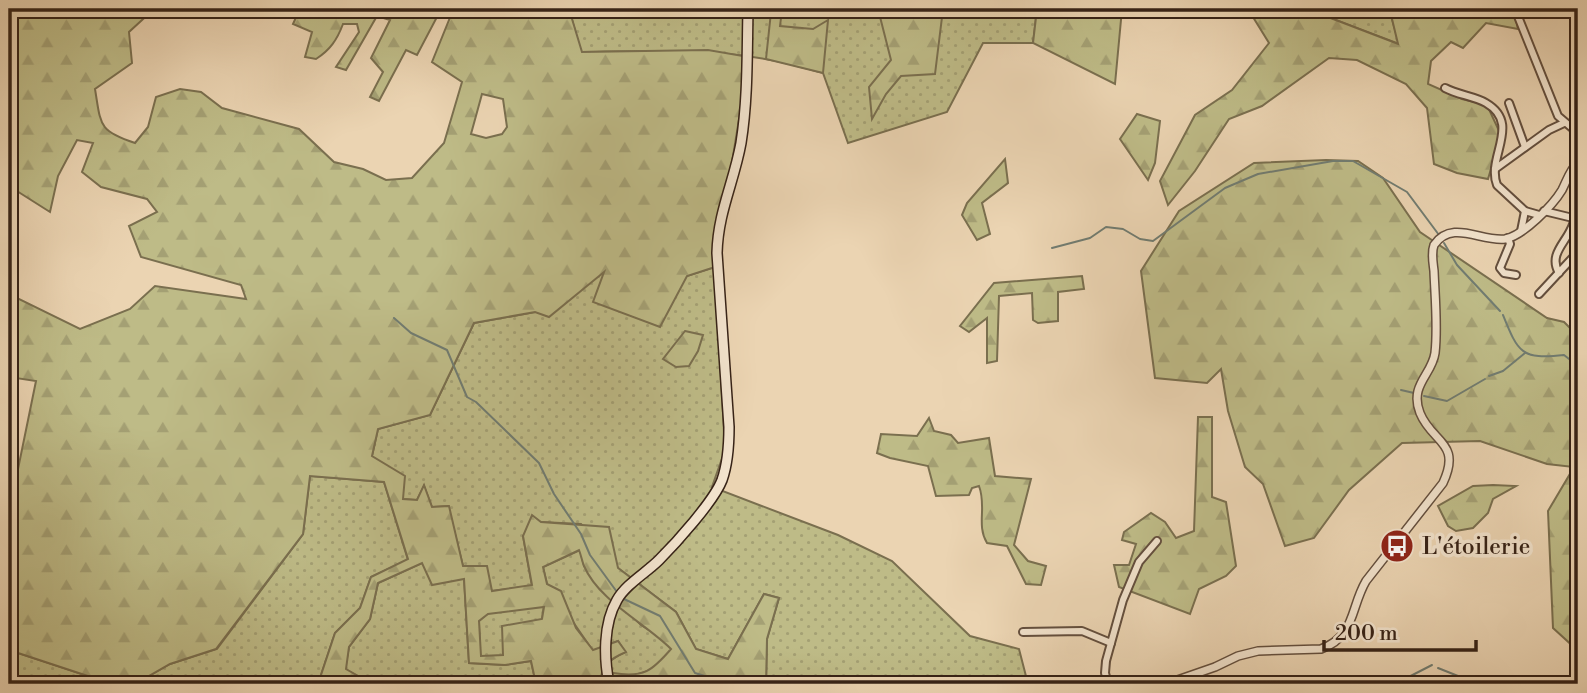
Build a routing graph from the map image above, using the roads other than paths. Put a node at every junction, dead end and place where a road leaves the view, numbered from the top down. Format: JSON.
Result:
{"nodes":[{"id":1,"x":748,"y":9,"type":"edge"},
{"id":2,"x":1516,"y":9,"type":"edge"},
{"id":3,"x":1577,"y":9,"type":"edge"},
{"id":4,"x":1578,"y":46,"type":"edge"},
{"id":5,"x":1444,"y":88,"type":"dead end"},
{"id":6,"x":1509,"y":103,"type":"dead end"},
{"id":7,"x":1564,"y":123,"type":"junction"},
{"id":8,"x":1578,"y":133,"type":"edge"},
{"id":9,"x":1525,"y":147,"type":"junction"},
{"id":10,"x":1578,"y":162,"type":"edge"},
{"id":11,"x":1495,"y":169,"type":"junction"},
{"id":12,"x":1578,"y":208,"type":"edge"},
{"id":13,"x":1525,"y":211,"type":"junction"},
{"id":14,"x":1542,"y":213,"type":"junction"},
{"id":15,"x":1577,"y":219,"type":"edge"},
{"id":16,"x":1521,"y":231,"type":"junction"},
{"id":17,"x":1508,"y":238,"type":"junction"},
{"id":18,"x":1578,"y":252,"type":"edge"},
{"id":19,"x":1559,"y":273,"type":"junction"},
{"id":20,"x":1516,"y":275,"type":"dead end"},
{"id":21,"x":1539,"y":294,"type":"dead end"},
{"id":22,"x":1157,"y":541,"type":"dead end"},
{"id":23,"x":1023,"y":632,"type":"dead end"},
{"id":24,"x":1111,"y":643,"type":"junction"},
{"id":25,"x":609,"y":684,"type":"edge"},
{"id":26,"x":1108,"y":684,"type":"edge"},
{"id":27,"x":1166,"y":684,"type":"edge"}],
"edges":[{"from":1,"to":25,"type":"main road"},
{"from":2,"to":7,"type":"street"},
{"from":3,"to":4,"type":"street"},
{"from":5,"to":11,"type":"street"},
{"from":6,"to":9,"type":"street"},
{"from":7,"to":8,"type":"street"},
{"from":7,"to":9,"type":"street"},
{"from":9,"to":11,"type":"street"},
{"from":10,"to":14,"type":"street"},
{"from":11,"to":13,"type":"street"},
{"from":12,"to":15,"type":"street"},
{"from":13,"to":14,"type":"street"},
{"from":13,"to":16,"type":"street"},
{"from":14,"to":15,"type":"street"},
{"from":14,"to":16,"type":"street"},
{"from":15,"to":19,"type":"street"},
{"from":16,"to":17,"type":"street"},
{"from":17,"to":20,"type":"street"},
{"from":17,"to":27,"type":"street"},
{"from":18,"to":19,"type":"street"},
{"from":19,"to":21,"type":"street"},
{"from":22,"to":24,"type":"street"},
{"from":23,"to":24,"type":"street"},
{"from":24,"to":26,"type":"street"}]}
